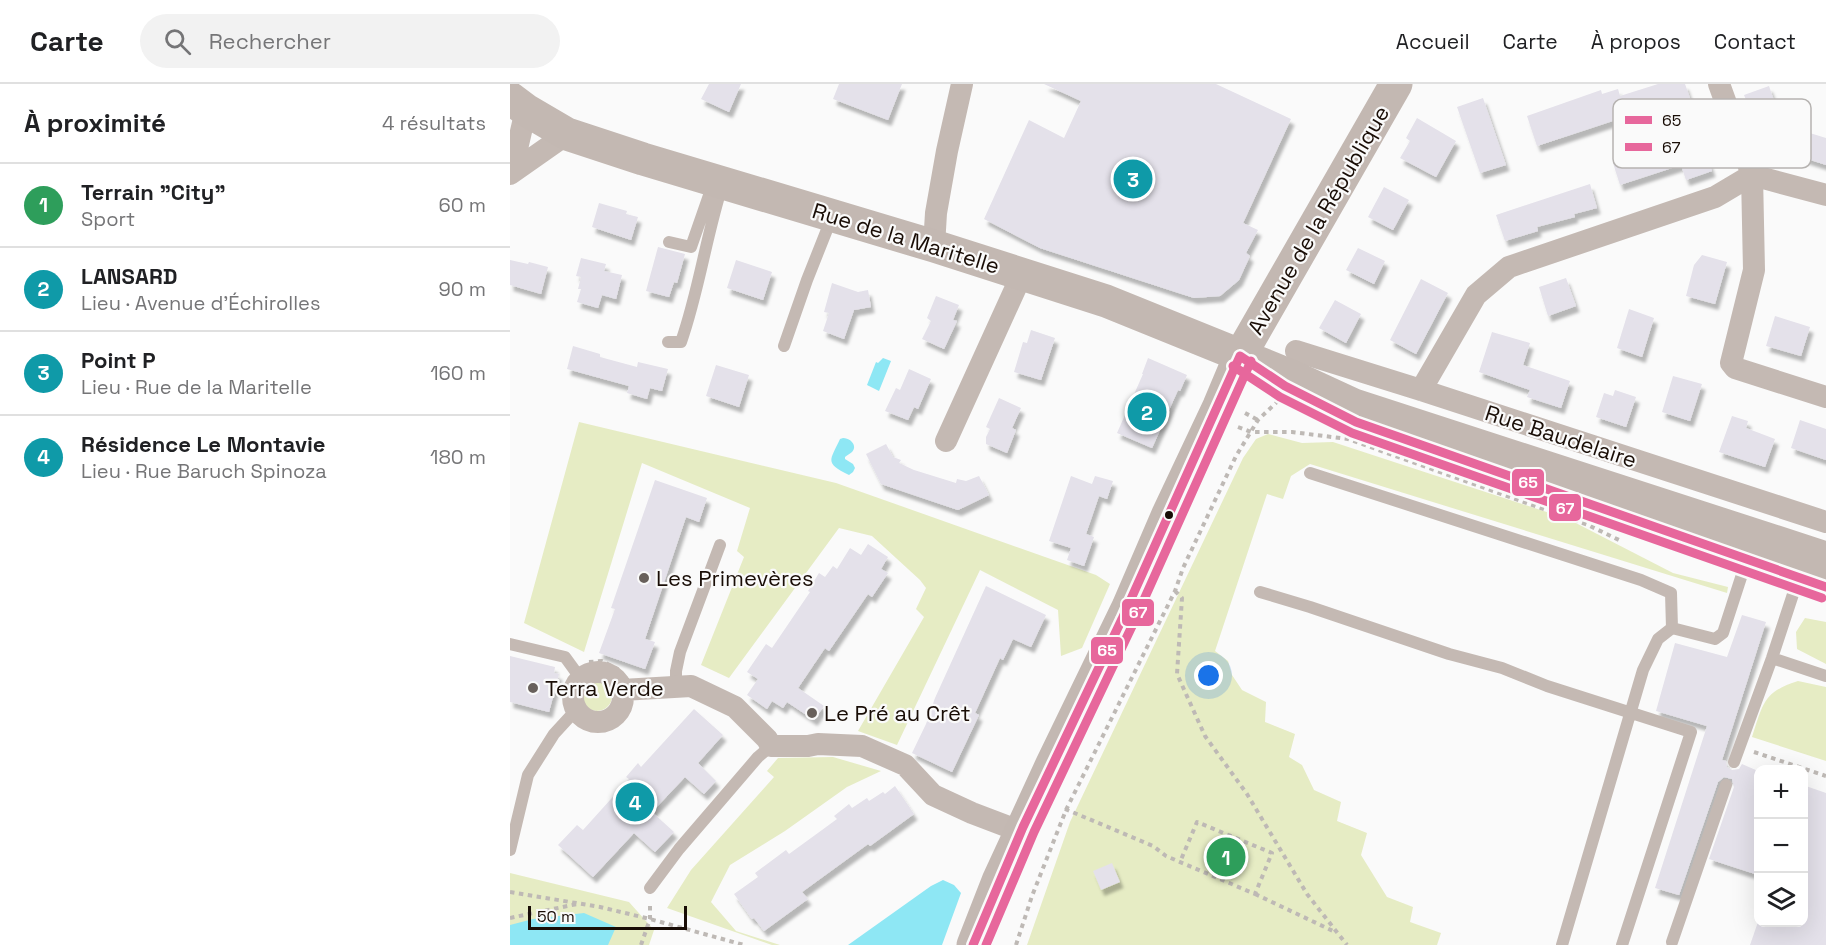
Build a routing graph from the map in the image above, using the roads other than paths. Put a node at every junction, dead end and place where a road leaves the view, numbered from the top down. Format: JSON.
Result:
{"nodes":[{"id":1,"x":962,"y":84,"type":"edge"},
{"id":2,"x":1396,"y":84,"type":"edge"},
{"id":3,"x":1719,"y":84,"type":"edge"},
{"id":4,"x":1724,"y":99,"type":"edge"},
{"id":5,"x":518,"y":104,"type":"edge"},
{"id":6,"x":567,"y":134,"type":"junction"},
{"id":7,"x":1749,"y":168,"type":"edge"},
{"id":8,"x":510,"y":169,"type":"edge"},
{"id":9,"x":510,"y":174,"type":"edge"},
{"id":10,"x":1752,"y":175,"type":"junction"},
{"id":11,"x":719,"y":181,"type":"junction"},
{"id":12,"x":1826,"y":195,"type":"edge"},
{"id":13,"x":832,"y":216,"type":"junction"},
{"id":14,"x":669,"y":242,"type":"dead end"},
{"id":15,"x":934,"y":246,"type":"junction"},
{"id":16,"x":1022,"y":274,"type":"junction"},
{"id":17,"x":668,"y":342,"type":"dead end"},
{"id":18,"x":784,"y":346,"type":"dead end"},
{"id":19,"x":1296,"y":351,"type":"dead end"},
{"id":20,"x":1240,"y":356,"type":"junction"},
{"id":21,"x":1421,"y":390,"type":"junction"},
{"id":22,"x":1826,"y":397,"type":"edge"},
{"id":23,"x":946,"y":441,"type":"dead end"},
{"id":24,"x":1310,"y":472,"type":"dead end"},
{"id":25,"x":1826,"y":522,"type":"edge"},
{"id":26,"x":720,"y":545,"type":"dead end"},
{"id":27,"x":1752,"y":548,"type":"junction"},
{"id":28,"x":1810,"y":567,"type":"edge"},
{"id":29,"x":1260,"y":592,"type":"dead end"},
{"id":30,"x":1672,"y":628,"type":"junction"},
{"id":31,"x":510,"y":644,"type":"edge"},
{"id":32,"x":1772,"y":658,"type":"junction"},
{"id":33,"x":1826,"y":676,"type":"edge"},
{"id":34,"x":581,"y":679,"type":"junction"},
{"id":35,"x":676,"y":687,"type":"junction"},
{"id":36,"x":622,"y":690,"type":"junction"},
{"id":37,"x":576,"y":710,"type":"junction"},
{"id":38,"x":1631,"y":713,"type":"junction"},
{"id":39,"x":771,"y":746,"type":"junction"},
{"id":40,"x":1734,"y":762,"type":"dead end"},
{"id":41,"x":1726,"y":785,"type":"dead end"},
{"id":42,"x":1022,"y":832,"type":"junction"},
{"id":43,"x":510,"y":850,"type":"edge"},
{"id":44,"x":650,"y":888,"type":"road end"},
{"id":45,"x":1672,"y":942,"type":"dead end"},
{"id":46,"x":973,"y":945,"type":"edge"},
{"id":47,"x":1562,"y":945,"type":"edge"},
{"id":48,"x":1622,"y":945,"type":"edge"}],
"edges":[{"from":1,"to":15,"type":"street"},
{"from":2,"to":20,"type":"street","name":"Avenue de la République"},
{"from":3,"to":4,"type":"street"},
{"from":5,"to":6,"type":"street","name":"Rue de la Maritelle"},
{"from":5,"to":8,"type":"street"},
{"from":6,"to":9,"type":"street"},
{"from":6,"to":11,"type":"street","name":"Rue de la Maritelle"},
{"from":7,"to":10,"type":"street"},
{"from":10,"to":12,"type":"street"},
{"from":10,"to":21,"type":"street"},
{"from":10,"to":22,"type":"street"},
{"from":11,"to":13,"type":"street","name":"Rue de la Maritelle"},
{"from":11,"to":14,"type":"lane"},
{"from":11,"to":17,"type":"lane"},
{"from":13,"to":15,"type":"street","name":"Rue de la Maritelle"},
{"from":13,"to":18,"type":"lane"},
{"from":15,"to":16,"type":"street","name":"Rue de la Maritelle"},
{"from":16,"to":20,"type":"street","name":"Rue de la Maritelle"},
{"from":16,"to":23,"type":"street"},
{"from":19,"to":21,"type":"street","name":"Rue Baudelaire"},
{"from":20,"to":27,"type":"street","name":"Rue de la Maritelle"},
{"from":20,"to":42,"type":"street","name":"Avenue de la République"},
{"from":21,"to":25,"type":"street","name":"Rue Baudelaire"},
{"from":24,"to":30,"type":"lane"},
{"from":26,"to":35,"type":"lane"},
{"from":27,"to":28,"type":"street","name":"Rue de la Maritelle"},
{"from":27,"to":30,"type":"lane"},
{"from":28,"to":32,"type":"lane"},
{"from":29,"to":38,"type":"lane"},
{"from":30,"to":38,"type":"lane"},
{"from":31,"to":34,"type":"lane"},
{"from":32,"to":33,"type":"lane"},
{"from":32,"to":40,"type":"lane"},
{"from":34,"to":36,"type":"street"},
{"from":34,"to":37,"type":"street"},
{"from":35,"to":36,"type":"street"},
{"from":35,"to":39,"type":"street"},
{"from":36,"to":37,"type":"street"},
{"from":37,"to":43,"type":"lane"},
{"from":38,"to":47,"type":"lane"},
{"from":38,"to":48,"type":"lane"},
{"from":39,"to":42,"type":"street"},
{"from":39,"to":44,"type":"lane"},
{"from":41,"to":45,"type":"lane"},
{"from":42,"to":46,"type":"street","name":"Avenue de la République"}]}
